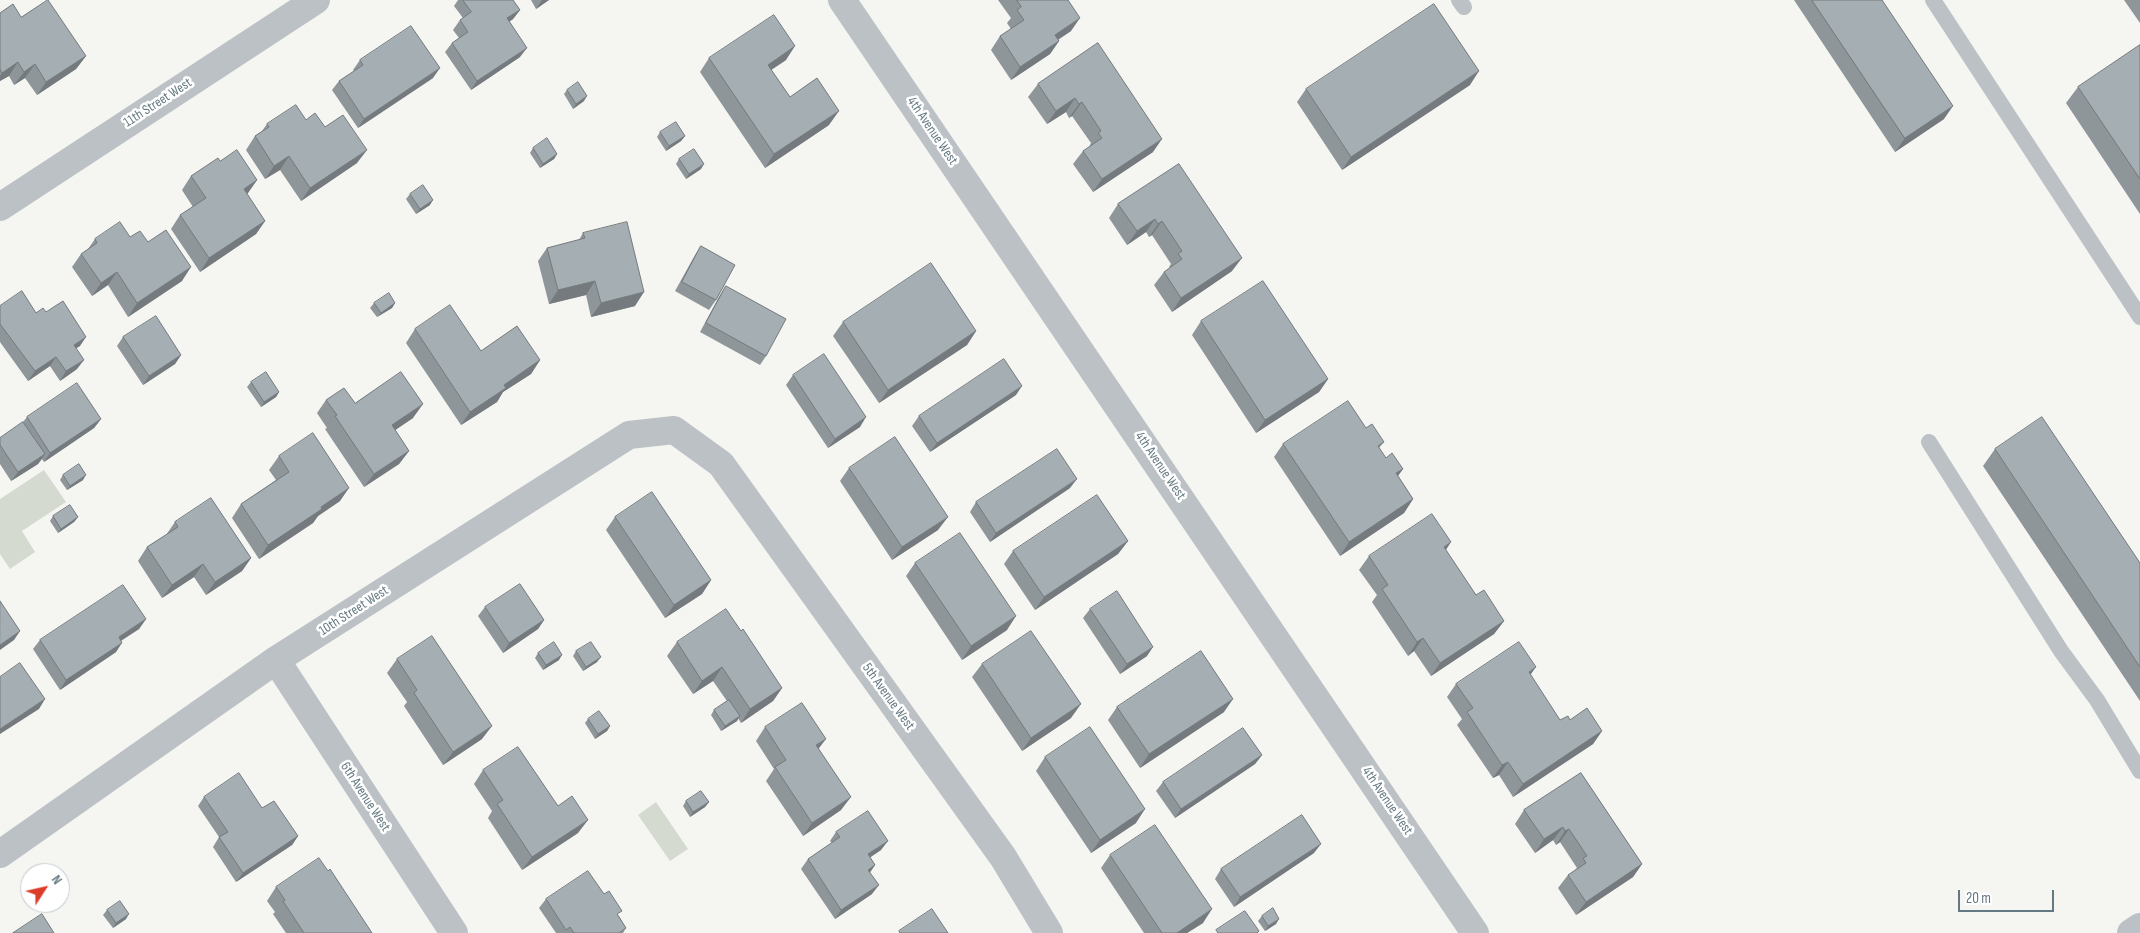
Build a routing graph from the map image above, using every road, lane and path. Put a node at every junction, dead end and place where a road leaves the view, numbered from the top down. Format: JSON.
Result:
{"nodes":[{"id":1,"x":316,"y":0,"type":"edge"},
{"id":2,"x":842,"y":0,"type":"edge"},
{"id":3,"x":1933,"y":0,"type":"edge"},
{"id":4,"x":0,"y":207,"type":"edge"},
{"id":5,"x":2140,"y":317,"type":"edge"},
{"id":6,"x":1929,"y":442,"type":"dead end"},
{"id":7,"x":721,"y":464,"type":"joint"},
{"id":8,"x":276,"y":660,"type":"junction"},
{"id":9,"x":2140,"y":771,"type":"edge"},
{"id":10,"x":0,"y":854,"type":"edge"},
{"id":11,"x":2140,"y":927,"type":"edge"},
{"id":12,"x":454,"y":933,"type":"edge"},
{"id":13,"x":1049,"y":933,"type":"edge"},
{"id":14,"x":1475,"y":933,"type":"edge"},
{"id":15,"x":2131,"y":933,"type":"edge"}],
"edges":[{"from":1,"to":4,"type":"street","name":"11th Street West"},
{"from":2,"to":14,"type":"street","name":"4th Avenue West"},
{"from":3,"to":5,"type":"lane"},
{"from":6,"to":9,"type":"lane"},
{"from":7,"to":8,"type":"street","name":"10th Street West"},
{"from":7,"to":13,"type":"street","name":"5th Avenue West"},
{"from":8,"to":10,"type":"street","name":"10th Street West"},
{"from":8,"to":12,"type":"street","name":"6th Avenue West"},
{"from":11,"to":15,"type":"street"}]}
